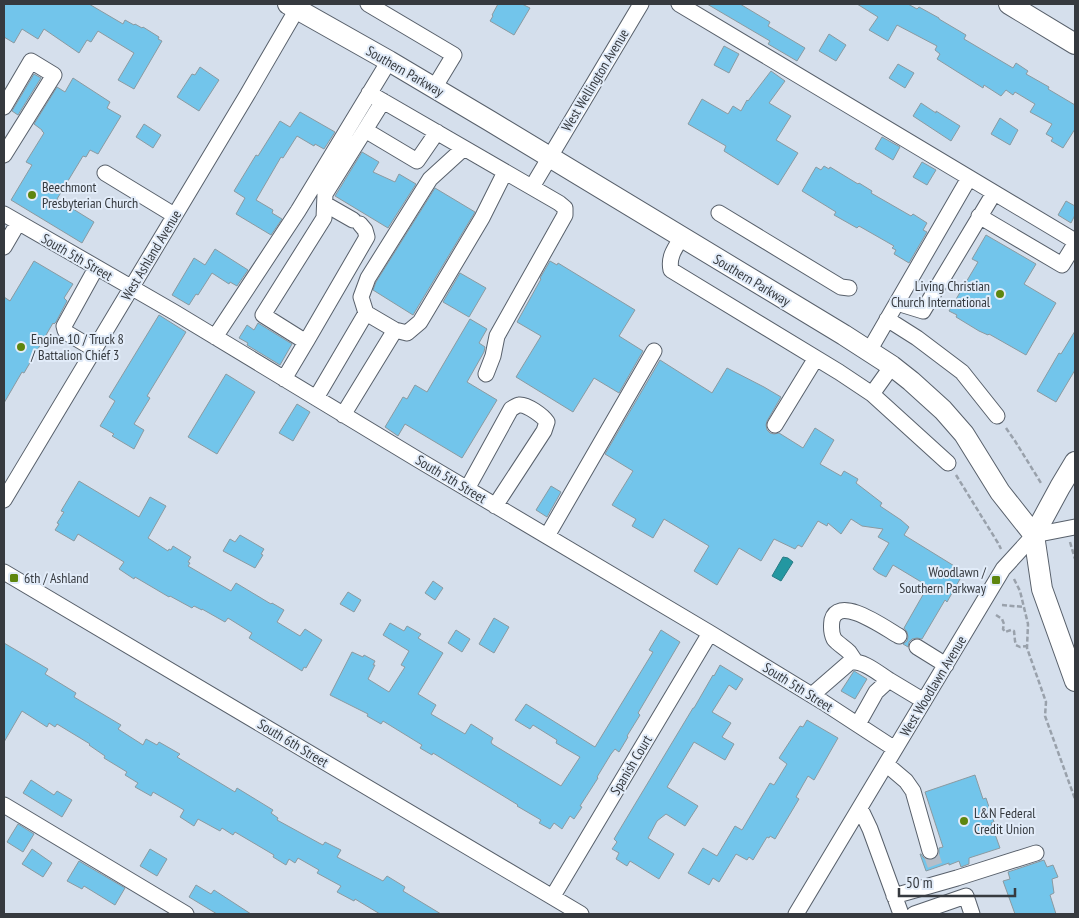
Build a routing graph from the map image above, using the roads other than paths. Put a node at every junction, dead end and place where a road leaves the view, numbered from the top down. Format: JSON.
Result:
{"nodes":[{"id":1,"x":368,"y":4,"type":"edge"},
{"id":2,"x":641,"y":4,"type":"edge"},
{"id":3,"x":679,"y":4,"type":"edge"},
{"id":4,"x":1008,"y":4,"type":"edge"},
{"id":5,"x":292,"y":6,"type":"edge"},
{"id":6,"x":1075,"y":44,"type":"edge"},
{"id":7,"x":389,"y":61,"type":"junction"},
{"id":8,"x":434,"y":88,"type":"junction"},
{"id":9,"x":369,"y":93,"type":"junction"},
{"id":10,"x":383,"y":101,"type":"junction"},
{"id":11,"x":4,"y":107,"type":"edge"},
{"id":12,"x":364,"y":130,"type":"junction"},
{"id":13,"x":437,"y":132,"type":"junction"},
{"id":14,"x":464,"y":148,"type":"junction"},
{"id":15,"x":4,"y":155,"type":"edge"},
{"id":16,"x":550,"y":157,"type":"junction"},
{"id":17,"x":505,"y":172,"type":"junction"},
{"id":18,"x":105,"y":173,"type":"dead end"},
{"id":19,"x":969,"y":178,"type":"junction"},
{"id":20,"x":532,"y":187,"type":"junction"},
{"id":21,"x":994,"y":193,"type":"junction"},
{"id":22,"x":325,"y":204,"type":"junction"},
{"id":23,"x":719,"y":213,"type":"dead end"},
{"id":24,"x":4,"y":214,"type":"edge"},
{"id":25,"x":174,"y":215,"type":"junction"},
{"id":26,"x":979,"y":216,"type":"junction"},
{"id":27,"x":18,"y":223,"type":"junction"},
{"id":28,"x":682,"y":237,"type":"junction"},
{"id":29,"x":1075,"y":242,"type":"edge"},
{"id":30,"x":4,"y":247,"type":"edge"},
{"id":31,"x":96,"y":268,"type":"junction"},
{"id":32,"x":131,"y":288,"type":"junction"},
{"id":33,"x":849,"y":288,"type":"dead end"},
{"id":34,"x":896,"y":304,"type":"junction"},
{"id":35,"x":366,"y":313,"type":"junction"},
{"id":36,"x":887,"y":320,"type":"junction"},
{"id":37,"x":395,"y":330,"type":"junction"},
{"id":38,"x":215,"y":337,"type":"junction"},
{"id":39,"x":306,"y":342,"type":"junction"},
{"id":40,"x":94,"y":349,"type":"junction"},
{"id":41,"x":869,"y":351,"type":"junction"},
{"id":42,"x":654,"y":352,"type":"dead end"},
{"id":43,"x":816,"y":358,"type":"junction"},
{"id":44,"x":892,"y":366,"type":"junction"},
{"id":45,"x":486,"y":374,"type":"dead end"},
{"id":46,"x":284,"y":379,"type":"junction"},
{"id":47,"x":872,"y":394,"type":"junction"},
{"id":48,"x":316,"y":398,"type":"junction"},
{"id":49,"x":343,"y":415,"type":"junction"},
{"id":50,"x":998,"y":416,"type":"road end"},
{"id":51,"x":775,"y":425,"type":"dead end"},
{"id":52,"x":1075,"y":462,"type":"edge"},
{"id":53,"x":948,"y":463,"type":"road end"},
{"id":54,"x":467,"y":489,"type":"junction"},
{"id":55,"x":4,"y":500,"type":"edge"},
{"id":56,"x":495,"y":506,"type":"junction"},
{"id":57,"x":1073,"y":534,"type":"edge"},
{"id":58,"x":1034,"y":535,"type":"junction"},
{"id":59,"x":546,"y":536,"type":"junction"},
{"id":60,"x":4,"y":572,"type":"edge"},
{"id":61,"x":710,"y":633,"type":"junction"},
{"id":62,"x":899,"y":636,"type":"dead end"},
{"id":63,"x":917,"y":647,"type":"dead end"},
{"id":64,"x":855,"y":662,"type":"junction"},
{"id":65,"x":946,"y":665,"type":"junction"},
{"id":66,"x":889,"y":680,"type":"junction"},
{"id":67,"x":1075,"y":681,"type":"edge"},
{"id":68,"x":812,"y":695,"type":"junction"},
{"id":69,"x":924,"y":701,"type":"junction"},
{"id":70,"x":858,"y":724,"type":"junction"},
{"id":71,"x":895,"y":749,"type":"junction"},
{"id":72,"x":886,"y":764,"type":"junction"},
{"id":73,"x":4,"y":805,"type":"edge"},
{"id":74,"x":860,"y":808,"type":"junction"},
{"id":75,"x":930,"y":851,"type":"tunnel mouth"},
{"id":76,"x":1036,"y":853,"type":"dead end"},
{"id":77,"x":553,"y":896,"type":"junction"},
{"id":78,"x":894,"y":896,"type":"junction"},
{"id":79,"x":186,"y":914,"type":"edge"},
{"id":80,"x":581,"y":914,"type":"edge"},
{"id":81,"x":796,"y":914,"type":"edge"},
{"id":82,"x":901,"y":914,"type":"edge"},
{"id":83,"x":914,"y":914,"type":"edge"},
{"id":84,"x":972,"y":914,"type":"edge"}],
"edges":[{"from":1,"to":8,"type":"street"},
{"from":2,"to":16,"type":"street","name":"West Wellington Avenue"},
{"from":3,"to":19,"type":"street"},
{"from":4,"to":6,"type":"main road"},
{"from":5,"to":7,"type":"main road","name":"Southern Parkway"},
{"from":5,"to":25,"type":"street","name":"West Ashland Avenue"},
{"from":7,"to":8,"type":"main road","name":"Southern Parkway"},
{"from":7,"to":9,"type":"street"},
{"from":8,"to":16,"type":"main road","name":"Southern Parkway"},
{"from":9,"to":10,"type":"street"},
{"from":9,"to":38,"type":"street"},
{"from":10,"to":12,"type":"street"},
{"from":10,"to":13,"type":"street"},
{"from":11,"to":15,"type":"street"},
{"from":12,"to":13,"type":"street"},
{"from":12,"to":22,"type":"street"},
{"from":13,"to":14,"type":"street"},
{"from":14,"to":17,"type":"street"},
{"from":14,"to":35,"type":"street"},
{"from":16,"to":20,"type":"street","name":"West Wellington Avenue"},
{"from":16,"to":28,"type":"main road","name":"Southern Parkway"},
{"from":17,"to":20,"type":"street"},
{"from":17,"to":37,"type":"street"},
{"from":18,"to":25,"type":"street"},
{"from":19,"to":21,"type":"street"},
{"from":19,"to":34,"type":"street"},
{"from":20,"to":45,"type":"street"},
{"from":21,"to":26,"type":"street"},
{"from":21,"to":29,"type":"street"},
{"from":22,"to":39,"type":"street"},
{"from":22,"to":39,"type":"street"},
{"from":23,"to":33,"type":"street"},
{"from":24,"to":27,"type":"street","name":"South 5th Street"},
{"from":25,"to":32,"type":"street","name":"West Ashland Avenue"},
{"from":26,"to":29,"type":"street"},
{"from":26,"to":34,"type":"street"},
{"from":27,"to":30,"type":"street"},
{"from":27,"to":31,"type":"street","name":"South 5th Street"},
{"from":28,"to":41,"type":"main road","name":"Southern Parkway"},
{"from":28,"to":43,"type":"street"},
{"from":31,"to":32,"type":"street","name":"South 5th Street"},
{"from":31,"to":40,"type":"street"},
{"from":32,"to":38,"type":"street","name":"South 5th Street"},
{"from":32,"to":40,"type":"street","name":"West Ashland Avenue"},
{"from":34,"to":36,"type":"street"},
{"from":35,"to":37,"type":"street"},
{"from":35,"to":48,"type":"street"},
{"from":36,"to":41,"type":"street"},
{"from":36,"to":50,"type":"street"},
{"from":37,"to":49,"type":"street"},
{"from":38,"to":46,"type":"street","name":"South 5th Street"},
{"from":39,"to":46,"type":"street"},
{"from":40,"to":55,"type":"street","name":"West Ashland Avenue"},
{"from":41,"to":44,"type":"main road","name":"Southern Parkway"},
{"from":42,"to":59,"type":"street"},
{"from":43,"to":47,"type":"street"},
{"from":43,"to":51,"type":"street"},
{"from":44,"to":47,"type":"street"},
{"from":44,"to":58,"type":"main road","name":"Southern Parkway"},
{"from":46,"to":48,"type":"street","name":"South 5th Street"},
{"from":47,"to":53,"type":"street"},
{"from":48,"to":49,"type":"street","name":"South 5th Street"},
{"from":49,"to":54,"type":"street","name":"South 5th Street"},
{"from":52,"to":58,"type":"main road","name":"West Woodlawn Avenue"},
{"from":54,"to":56,"type":"street","name":"South 5th Street"},
{"from":54,"to":56,"type":"street"},
{"from":56,"to":59,"type":"street","name":"South 5th Street"},
{"from":57,"to":58,"type":"street"},
{"from":58,"to":65,"type":"street","name":"West Woodlawn Avenue"},
{"from":58,"to":67,"type":"main road","name":"Southern Parkway"},
{"from":59,"to":61,"type":"street","name":"South 5th Street"},
{"from":60,"to":77,"type":"street","name":"South 6th Street"},
{"from":61,"to":68,"type":"street","name":"South 5th Street"},
{"from":61,"to":77,"type":"street","name":"Spanish Court"},
{"from":62,"to":64,"type":"street"},
{"from":63,"to":65,"type":"street"},
{"from":64,"to":66,"type":"street"},
{"from":64,"to":68,"type":"street"},
{"from":65,"to":69,"type":"street","name":"West Woodlawn Avenue"},
{"from":66,"to":69,"type":"street"},
{"from":66,"to":70,"type":"street"},
{"from":68,"to":70,"type":"street","name":"South 5th Street"},
{"from":69,"to":71,"type":"street","name":"West Woodlawn Avenue"},
{"from":70,"to":71,"type":"street","name":"South 5th Street"},
{"from":71,"to":72,"type":"street","name":"West Woodlawn Avenue"},
{"from":72,"to":74,"type":"street","name":"West Woodlawn Avenue"},
{"from":72,"to":75,"type":"street"},
{"from":73,"to":79,"type":"street"},
{"from":74,"to":78,"type":"street"},
{"from":74,"to":81,"type":"street","name":"West Woodlawn Avenue"},
{"from":76,"to":78,"type":"street"},
{"from":77,"to":80,"type":"street","name":"South 6th Street"},
{"from":78,"to":82,"type":"street"},
{"from":83,"to":84,"type":"street"}]}
